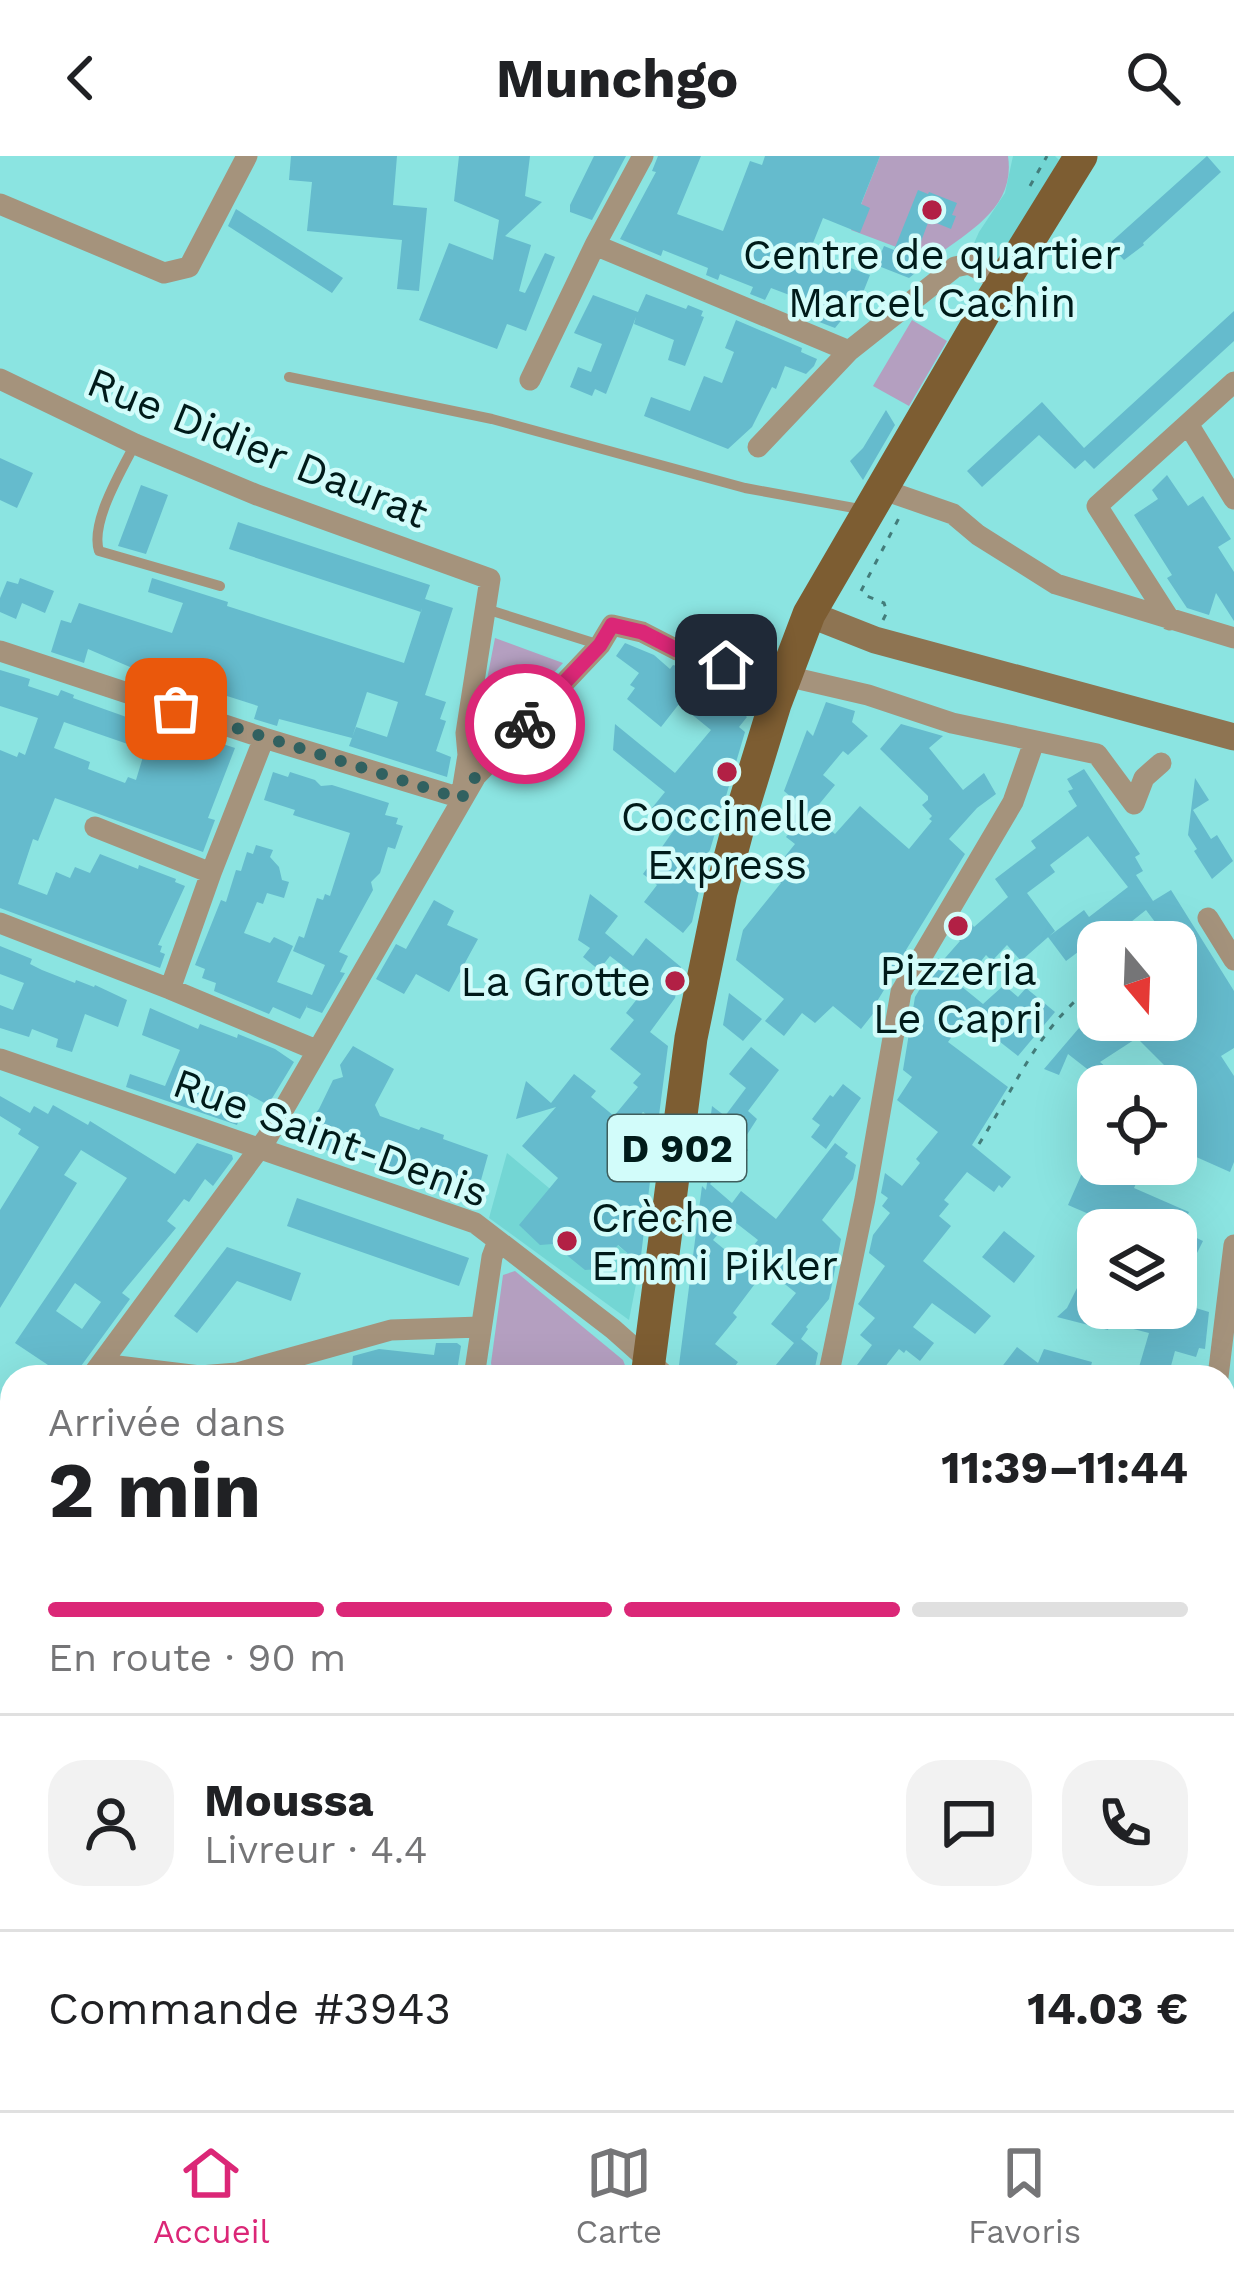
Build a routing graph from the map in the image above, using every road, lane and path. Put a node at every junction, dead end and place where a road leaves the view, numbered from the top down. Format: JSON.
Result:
{"nodes":[{"id":1,"x":247,"y":156,"type":"edge"},
{"id":2,"x":643,"y":156,"type":"edge"},
{"id":3,"x":1081,"y":156,"type":"edge"},
{"id":4,"x":0,"y":204,"type":"edge"},
{"id":5,"x":595,"y":245,"type":"junction"},
{"id":6,"x":1003,"y":282,"type":"junction"},
{"id":7,"x":848,"y":351,"type":"junction"},
{"id":8,"x":289,"y":377,"type":"dead end"},
{"id":9,"x":0,"y":380,"type":"edge"},
{"id":10,"x":530,"y":380,"type":"dead end"},
{"id":11,"x":1234,"y":382,"type":"edge"},
{"id":12,"x":1188,"y":424,"type":"junction"},
{"id":13,"x":135,"y":444,"type":"junction"},
{"id":14,"x":758,"y":447,"type":"dead end"},
{"id":15,"x":886,"y":499,"type":"junction"},
{"id":16,"x":1234,"y":499,"type":"edge"},
{"id":17,"x":220,"y":586,"type":"dead end"},
{"id":18,"x":486,"y":609,"type":"junction"},
{"id":19,"x":809,"y":614,"type":"junction"},
{"id":20,"x":1170,"y":620,"type":"junction"},
{"id":21,"x":1234,"y":638,"type":"edge"},
{"id":22,"x":875,"y":640,"type":"junction"},
{"id":23,"x":600,"y":645,"type":"junction"},
{"id":24,"x":0,"y":651,"type":"edge"},
{"id":25,"x":726,"y":665,"type":"dead end"},
{"id":26,"x":786,"y":676,"type":"junction"},
{"id":27,"x":1234,"y":737,"type":"edge"},
{"id":28,"x":264,"y":738,"type":"junction"},
{"id":29,"x":1034,"y":742,"type":"junction"},
{"id":30,"x":1161,"y":763,"type":"dead end"},
{"id":31,"x":461,"y":799,"type":"junction"},
{"id":32,"x":94,"y":826,"type":"dead end"},
{"id":33,"x":212,"y":873,"type":"junction"},
{"id":34,"x":1208,"y":918,"type":"dead end"},
{"id":35,"x":0,"y":923,"type":"edge"},
{"id":36,"x":1234,"y":960,"type":"edge"},
{"id":37,"x":170,"y":989,"type":"junction"},
{"id":38,"x":1077,"y":997,"type":"edge"},
{"id":39,"x":316,"y":1050,"type":"junction"},
{"id":40,"x":0,"y":1059,"type":"edge"},
{"id":41,"x":979,"y":1144,"type":"dead end"},
{"id":42,"x":259,"y":1150,"type":"junction"},
{"id":43,"x":498,"y":1241,"type":"junction"},
{"id":44,"x":1234,"y":1245,"type":"edge"},
{"id":45,"x":480,"y":1327,"type":"junction"},
{"id":46,"x":100,"y":1365,"type":"edge"},
{"id":47,"x":270,"y":1365,"type":"edge"},
{"id":48,"x":475,"y":1365,"type":"edge"},
{"id":49,"x":647,"y":1365,"type":"edge"},
{"id":50,"x":655,"y":1365,"type":"edge"},
{"id":51,"x":830,"y":1365,"type":"edge"},
{"id":52,"x":1219,"y":1365,"type":"edge"}],
"edges":[{"from":1,"to":4,"type":"street"},
{"from":2,"to":5,"type":"street"},
{"from":3,"to":6,"type":"main road","number":"D 902"},
{"from":5,"to":7,"type":"street"},
{"from":5,"to":10,"type":"street"},
{"from":6,"to":7,"type":"street"},
{"from":6,"to":15,"type":"main road","number":"D 902"},
{"from":7,"to":14,"type":"street"},
{"from":8,"to":15,"type":"lane"},
{"from":9,"to":13,"type":"street","name":"Rue Didier Daurat"},
{"from":11,"to":12,"type":"street"},
{"from":12,"to":16,"type":"street"},
{"from":12,"to":20,"type":"street"},
{"from":13,"to":17,"type":"lane"},
{"from":13,"to":18,"type":"street","name":"Rue Didier Daurat"},
{"from":15,"to":19,"type":"main road","number":"D 902"},
{"from":15,"to":20,"type":"street"},
{"from":15,"to":22,"type":"path"},
{"from":18,"to":23,"type":"lane"},
{"from":18,"to":31,"type":"street"},
{"from":19,"to":22,"type":"street"},
{"from":19,"to":26,"type":"main road","number":"D 902"},
{"from":20,"to":21,"type":"street"},
{"from":22,"to":27,"type":"street"},
{"from":23,"to":25,"type":"street"},
{"from":23,"to":31,"type":"street"},
{"from":24,"to":28,"type":"street"},
{"from":26,"to":29,"type":"street"},
{"from":26,"to":50,"type":"main road","number":"D 902"},
{"from":28,"to":31,"type":"street"},
{"from":28,"to":33,"type":"street"},
{"from":29,"to":30,"type":"street"},
{"from":29,"to":51,"type":"street"},
{"from":31,"to":39,"type":"street"},
{"from":32,"to":33,"type":"street"},
{"from":33,"to":37,"type":"street"},
{"from":34,"to":36,"type":"street"},
{"from":35,"to":37,"type":"street"},
{"from":37,"to":39,"type":"street"},
{"from":38,"to":41,"type":"path"},
{"from":39,"to":42,"type":"street"},
{"from":40,"to":42,"type":"street","name":"Rue Saint-Denis"},
{"from":42,"to":43,"type":"street","name":"Rue Saint-Denis"},
{"from":42,"to":46,"type":"street"},
{"from":43,"to":45,"type":"street"},
{"from":43,"to":49,"type":"street","name":"Rue Saint-Denis"},
{"from":44,"to":52,"type":"street"},
{"from":45,"to":47,"type":"street"},
{"from":45,"to":48,"type":"street"}]}
